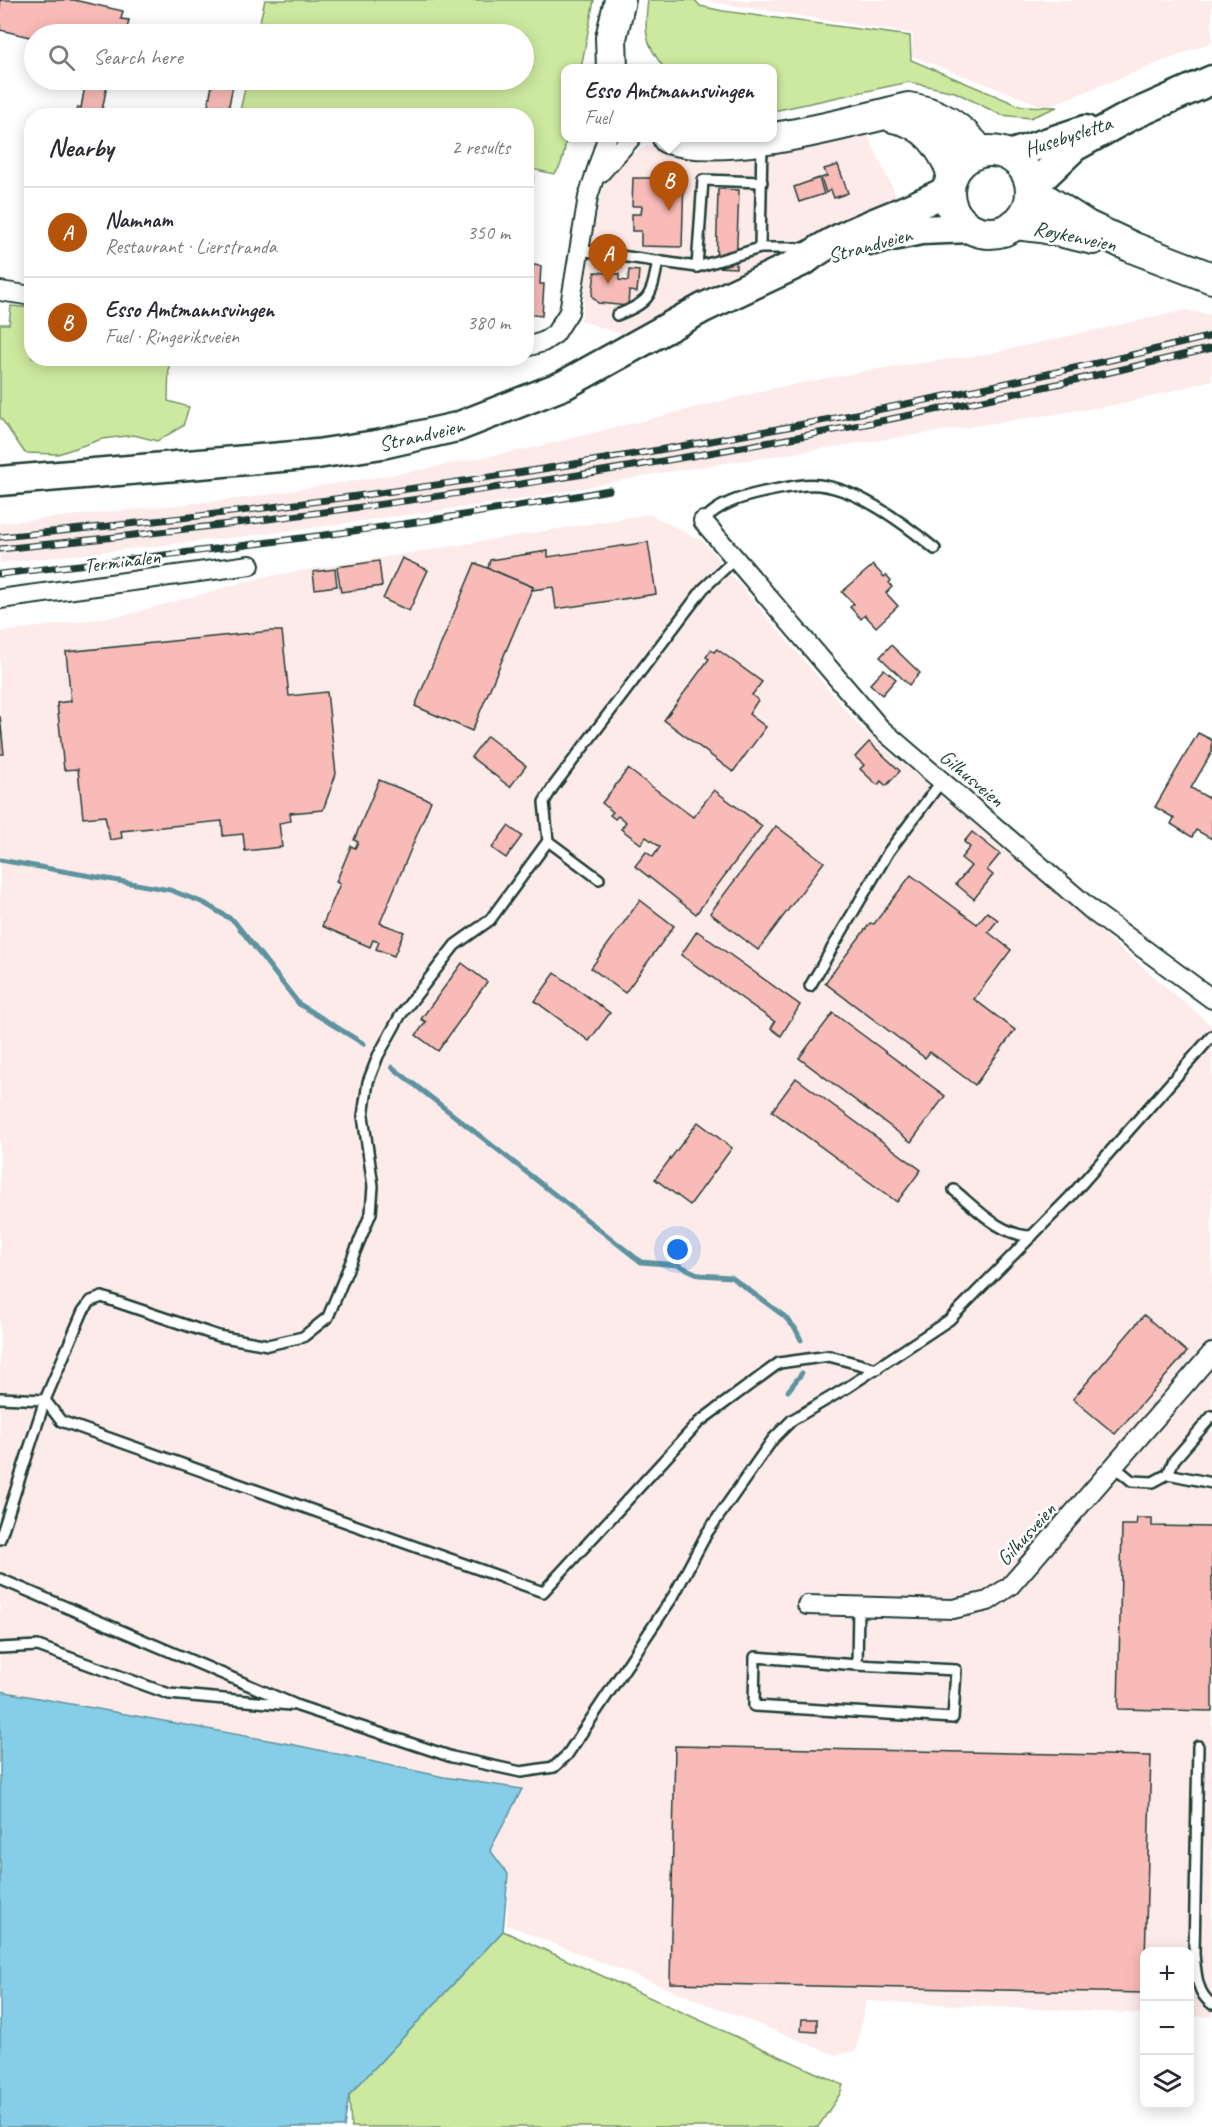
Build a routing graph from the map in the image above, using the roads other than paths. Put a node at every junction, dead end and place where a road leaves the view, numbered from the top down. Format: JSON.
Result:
{"nodes":[{"id":1,"x":620,"y":2,"type":"edge"},
{"id":2,"x":612,"y":64,"type":"edge"},
{"id":3,"x":628,"y":64,"type":"edge"},
{"id":4,"x":1212,"y":80,"type":"edge"},
{"id":5,"x":881,"y":115,"type":"junction"},
{"id":6,"x":1128,"y":117,"type":"junction"},
{"id":7,"x":777,"y":137,"type":"edge"},
{"id":8,"x":606,"y":142,"type":"edge"},
{"id":9,"x":628,"y":142,"type":"edge"},
{"id":10,"x":762,"y":142,"type":"edge"},
{"id":11,"x":994,"y":153,"type":"junction"},
{"id":12,"x":593,"y":182,"type":"junction"},
{"id":13,"x":762,"y":182,"type":"junction"},
{"id":14,"x":951,"y":182,"type":"junction"},
{"id":15,"x":1031,"y":189,"type":"junction"},
{"id":16,"x":1015,"y":224,"type":"junction"},
{"id":17,"x":971,"y":228,"type":"junction"},
{"id":18,"x":760,"y":248,"type":"junction"},
{"id":19,"x":1134,"y":248,"type":"junction"},
{"id":20,"x":579,"y":250,"type":"junction"},
{"id":21,"x":812,"y":254,"type":"junction"},
{"id":22,"x":658,"y":261,"type":"junction"},
{"id":23,"x":697,"y":267,"type":"junction"},
{"id":24,"x":1212,"y":278,"type":"edge"},
{"id":25,"x":0,"y":291,"type":"edge"},
{"id":26,"x":24,"y":295,"type":"edge"},
{"id":27,"x":617,"y":315,"type":"dead end"},
{"id":28,"x":534,"y":345,"type":"edge"},
{"id":29,"x":0,"y":481,"type":"edge"},
{"id":30,"x":703,"y":521,"type":"joint"},
{"id":31,"x":934,"y":549,"type":"dead end"},
{"id":32,"x":736,"y":558,"type":"junction"},
{"id":33,"x":250,"y":565,"type":"dead end"},
{"id":34,"x":0,"y":599,"type":"edge"},
{"id":35,"x":941,"y":782,"type":"junction"},
{"id":36,"x":548,"y":840,"type":"junction"},
{"id":37,"x":599,"y":879,"type":"dead end"},
{"id":38,"x":810,"y":986,"type":"dead end"},
{"id":39,"x":1212,"y":999,"type":"edge"},
{"id":40,"x":1212,"y":1036,"type":"edge"},
{"id":41,"x":954,"y":1190,"type":"dead end"},
{"id":42,"x":1032,"y":1236,"type":"junction"},
{"id":43,"x":1212,"y":1353,"type":"edge"},
{"id":44,"x":877,"y":1369,"type":"junction"},
{"id":45,"x":0,"y":1398,"type":"edge"},
{"id":46,"x":45,"y":1400,"type":"junction"},
{"id":47,"x":1212,"y":1416,"type":"edge"},
{"id":48,"x":1115,"y":1467,"type":"junction"},
{"id":49,"x":1168,"y":1474,"type":"junction"},
{"id":50,"x":1212,"y":1483,"type":"edge"},
{"id":51,"x":0,"y":1539,"type":"edge"},
{"id":52,"x":0,"y":1579,"type":"edge"},
{"id":53,"x":807,"y":1605,"type":"dead end"},
{"id":54,"x":858,"y":1606,"type":"junction"},
{"id":55,"x":0,"y":1648,"type":"edge"},
{"id":56,"x":857,"y":1665,"type":"junction"},
{"id":57,"x":298,"y":1706,"type":"junction"},
{"id":58,"x":1198,"y":1746,"type":"dead end"},
{"id":59,"x":1212,"y":2004,"type":"edge"}],
"edges":[{"from":1,"to":2,"type":"highway"},
{"from":1,"to":3,"type":"highway"},
{"from":4,"to":6,"type":"main road","name":"Husebysletta"},
{"from":5,"to":7,"type":"highway"},
{"from":5,"to":11,"type":"highway"},
{"from":5,"to":14,"type":"highway"},
{"from":6,"to":11,"type":"main road","name":"Husebysletta"},
{"from":6,"to":15,"type":"main road","name":"Husebysletta"},
{"from":8,"to":12,"type":"street"},
{"from":9,"to":12,"type":"street"},
{"from":10,"to":13,"type":"lane"},
{"from":11,"to":14,"type":"highway"},
{"from":11,"to":15,"type":"highway"},
{"from":12,"to":20,"type":"street"},
{"from":13,"to":18,"type":"lane"},
{"from":13,"to":23,"type":"lane"},
{"from":14,"to":17,"type":"highway"},
{"from":14,"to":21,"type":"main road","name":"Strandveien"},
{"from":15,"to":16,"type":"highway"},
{"from":15,"to":19,"type":"highway","name":"Røykenveien"},
{"from":16,"to":17,"type":"highway"},
{"from":16,"to":19,"type":"highway","name":"Røykenveien"},
{"from":17,"to":21,"type":"main road","name":"Strandveien"},
{"from":18,"to":21,"type":"lane"},
{"from":18,"to":23,"type":"lane"},
{"from":19,"to":24,"type":"highway","name":"Røykenveien"},
{"from":20,"to":22,"type":"lane"},
{"from":20,"to":28,"type":"street"},
{"from":21,"to":29,"type":"main road","name":"Strandveien"},
{"from":22,"to":23,"type":"lane"},
{"from":22,"to":27,"type":"lane"},
{"from":25,"to":26,"type":"street"},
{"from":30,"to":31,"type":"lane"},
{"from":30,"to":32,"type":"street","name":"Gilhusveien"},
{"from":32,"to":35,"type":"street","name":"Gilhusveien"},
{"from":32,"to":36,"type":"lane"},
{"from":33,"to":34,"type":"street","name":"Terminalen"},
{"from":35,"to":38,"type":"lane"},
{"from":35,"to":39,"type":"street","name":"Gilhusveien"},
{"from":36,"to":37,"type":"lane"},
{"from":36,"to":46,"type":"lane"},
{"from":40,"to":42,"type":"lane"},
{"from":41,"to":42,"type":"lane"},
{"from":42,"to":44,"type":"lane"},
{"from":43,"to":48,"type":"street","name":"Gilhusveien"},
{"from":44,"to":46,"type":"lane"},
{"from":44,"to":57,"type":"lane"},
{"from":45,"to":46,"type":"lane"},
{"from":46,"to":51,"type":"lane"},
{"from":47,"to":49,"type":"lane"},
{"from":48,"to":49,"type":"lane"},
{"from":48,"to":54,"type":"street","name":"Gilhusveien"},
{"from":49,"to":50,"type":"lane"},
{"from":52,"to":57,"type":"lane"},
{"from":53,"to":54,"type":"street","name":"Gilhusveien"},
{"from":54,"to":56,"type":"lane"},
{"from":55,"to":57,"type":"lane"},
{"from":56,"to":56,"type":"lane"},
{"from":58,"to":59,"type":"lane"}]}
